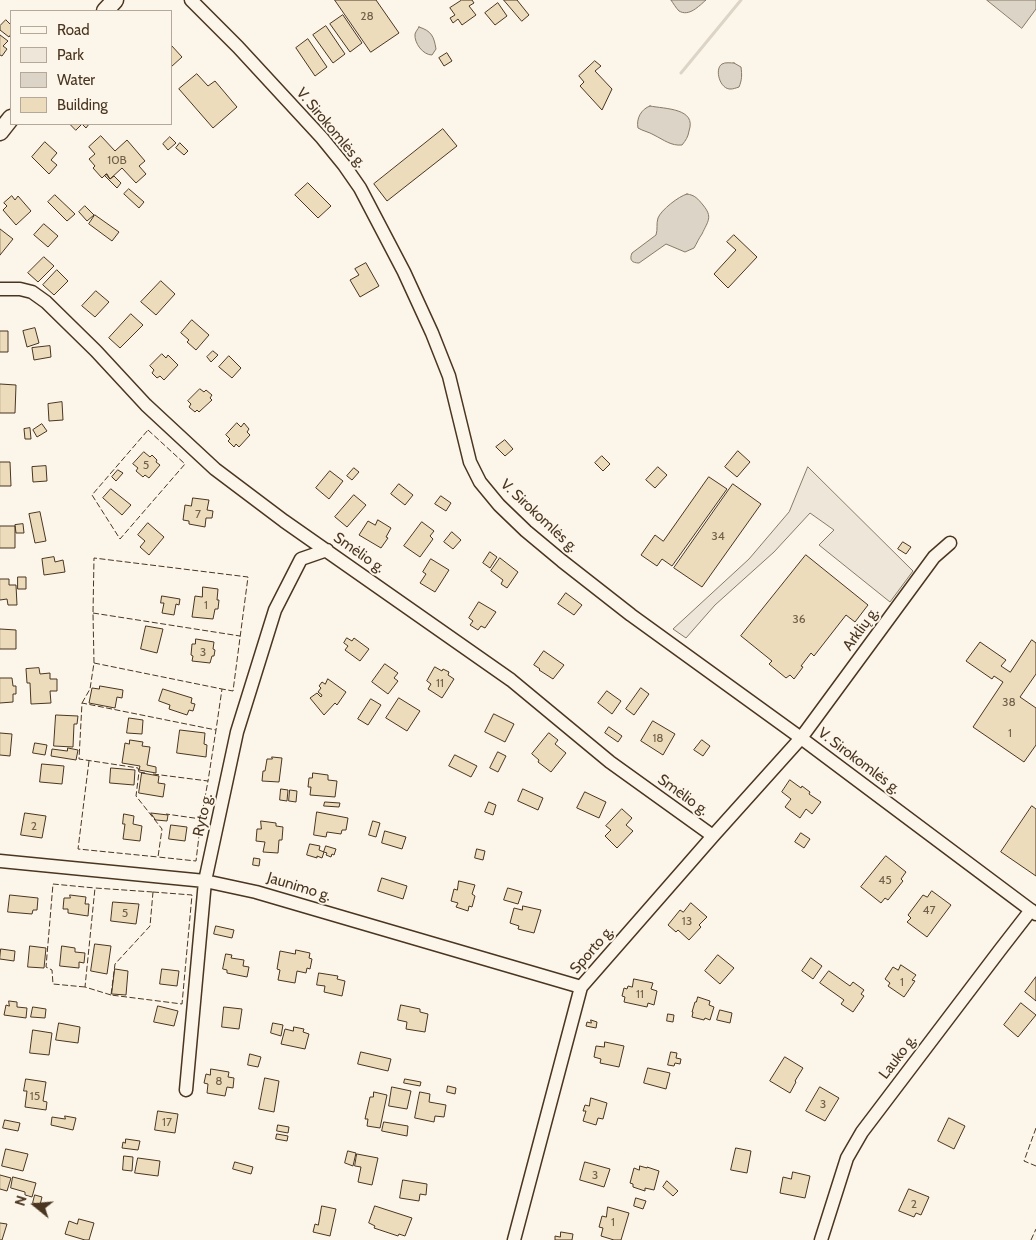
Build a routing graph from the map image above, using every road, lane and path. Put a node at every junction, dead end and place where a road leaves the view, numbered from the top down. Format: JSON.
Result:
{"nodes":[{"id":1,"x":115,"y":0,"type":"edge"},
{"id":2,"x":191,"y":0,"type":"edge"},
{"id":3,"x":106,"y":10,"type":"edge"},
{"id":4,"x":10,"y":119,"type":"edge"},
{"id":5,"x":0,"y":132,"type":"edge"},
{"id":6,"x":0,"y":290,"type":"edge"},
{"id":7,"x":303,"y":534,"type":"junction"},
{"id":8,"x":950,"y":543,"type":"dead end"},
{"id":9,"x":327,"y":550,"type":"junction"},
{"id":10,"x":301,"y":559,"type":"junction"},
{"id":11,"x":801,"y":738,"type":"junction"},
{"id":12,"x":713,"y":836,"type":"junction"},
{"id":13,"x":0,"y":861,"type":"edge"},
{"id":14,"x":205,"y":881,"type":"junction"},
{"id":15,"x":1034,"y":912,"type":"edge"},
{"id":16,"x":581,"y":988,"type":"junction"},
{"id":17,"x":186,"y":1090,"type":"dead end"},
{"id":18,"x":514,"y":1240,"type":"edge"},
{"id":19,"x":821,"y":1240,"type":"edge"}],
"edges":[{"from":1,"to":3,"type":"main road"},
{"from":2,"to":11,"type":"street","name":"V. Sirokomlės g."},
{"from":4,"to":5,"type":"main road"},
{"from":6,"to":7,"type":"street","name":"Smėlio g."},
{"from":7,"to":9,"type":"street","name":"Smėlio g."},
{"from":7,"to":10,"type":"street","name":"Ryto g."},
{"from":8,"to":11,"type":"street","name":"Arklių g."},
{"from":9,"to":10,"type":"street"},
{"from":9,"to":12,"type":"street","name":"Smėlio g."},
{"from":10,"to":14,"type":"street","name":"Ryto g."},
{"from":11,"to":12,"type":"street","name":"Sporto g."},
{"from":11,"to":15,"type":"street","name":"V. Sirokomlės g."},
{"from":12,"to":16,"type":"street","name":"Sporto g."},
{"from":13,"to":14,"type":"street","name":"Jaunimo g."},
{"from":14,"to":16,"type":"street","name":"Jaunimo g."},
{"from":14,"to":17,"type":"street","name":"Ryto g."},
{"from":15,"to":19,"type":"street","name":"Lauko g."},
{"from":16,"to":18,"type":"street","name":"Sporto g."}]}
